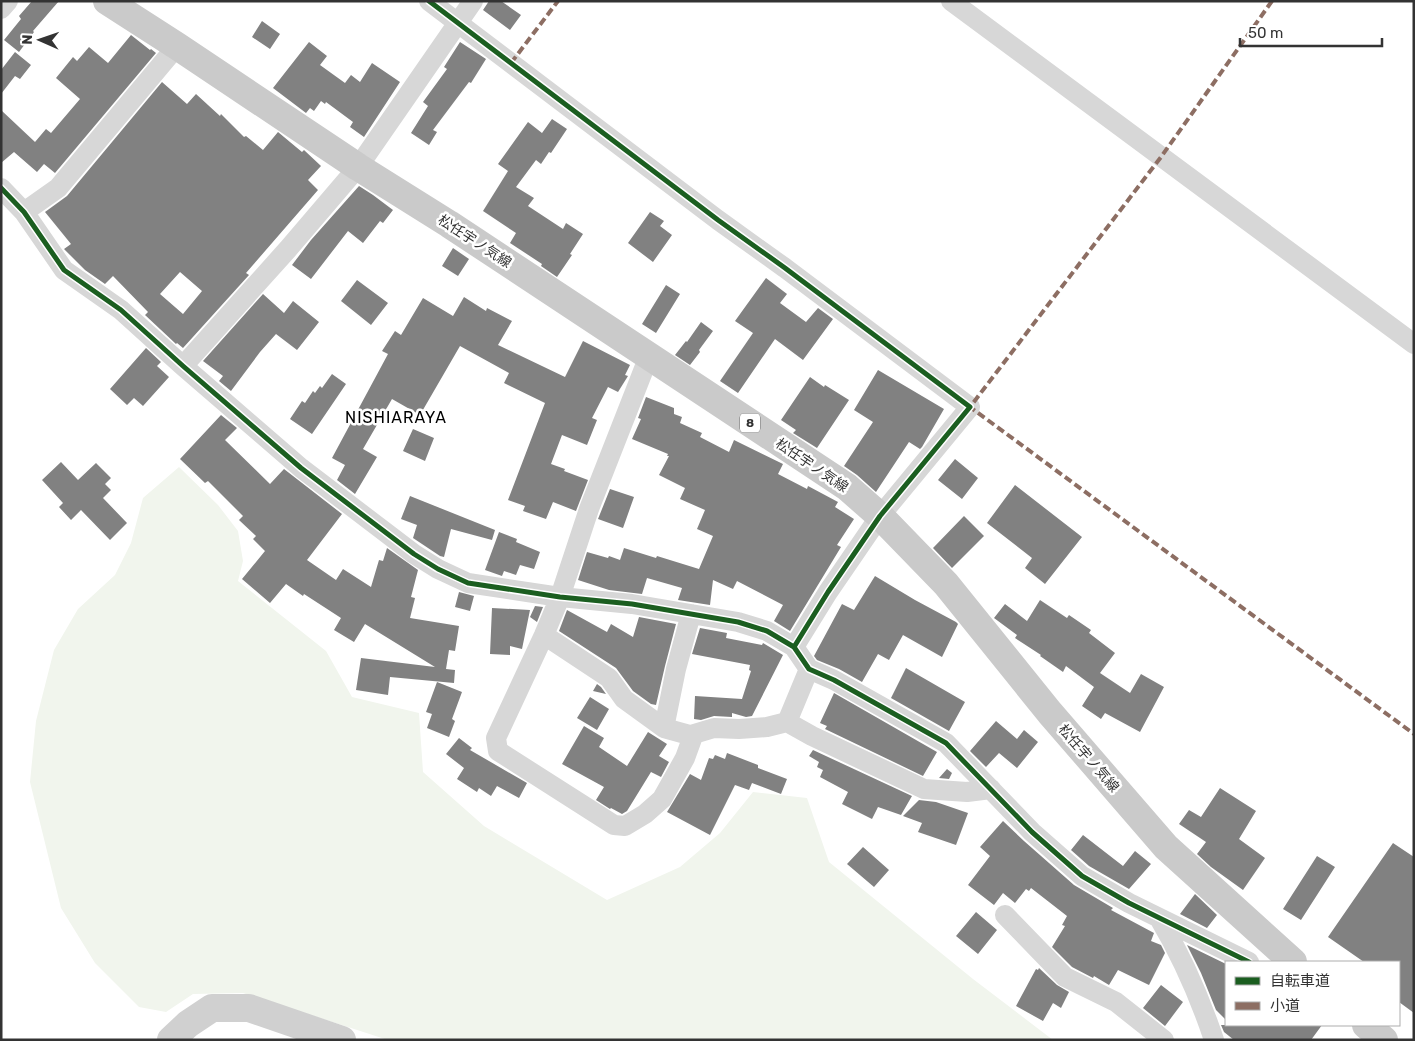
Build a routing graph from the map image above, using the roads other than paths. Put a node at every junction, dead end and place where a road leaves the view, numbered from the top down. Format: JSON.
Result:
{"nodes":[{"id":1,"x":8,"y":1,"type":"edge"},
{"id":2,"x":107,"y":1,"type":"edge"},
{"id":3,"x":429,"y":1,"type":"edge"},
{"id":4,"x":473,"y":1,"type":"edge"},
{"id":5,"x":950,"y":1,"type":"edge"},
{"id":6,"x":1,"y":9,"type":"edge"},
{"id":7,"x":458,"y":22,"type":"junction"},
{"id":8,"x":177,"y":46,"type":"junction"},
{"id":9,"x":358,"y":166,"type":"junction"},
{"id":10,"x":1,"y":188,"type":"edge"},
{"id":11,"x":24,"y":212,"type":"junction"},
{"id":12,"x":1414,"y":344,"type":"edge"},
{"id":13,"x":649,"y":356,"type":"junction"},
{"id":14,"x":183,"y":366,"type":"junction"},
{"id":15,"x":880,"y":516,"type":"junction"},
{"id":16,"x":560,"y":597,"type":"junction"},
{"id":17,"x":691,"y":614,"type":"junction"},
{"id":18,"x":544,"y":635,"type":"junction"},
{"id":19,"x":794,"y":647,"type":"junction"},
{"id":20,"x":809,"y":669,"type":"junction"},
{"id":21,"x":787,"y":722,"type":"junction"},
{"id":22,"x":664,"y":728,"type":"junction"},
{"id":23,"x":693,"y":736,"type":"junction"},
{"id":24,"x":991,"y":789,"type":"junction"},
{"id":25,"x":1004,"y":915,"type":"dead end"},
{"id":26,"x":1159,"y":918,"type":"junction"},
{"id":27,"x":1247,"y":961,"type":"edge"},
{"id":28,"x":1292,"y":961,"type":"edge"},
{"id":29,"x":1367,"y":1026,"type":"edge"},
{"id":30,"x":171,"y":1040,"type":"edge"},
{"id":31,"x":342,"y":1040,"type":"edge"},
{"id":32,"x":1164,"y":1040,"type":"edge"},
{"id":33,"x":1214,"y":1040,"type":"edge"},
{"id":34,"x":1384,"y":1040,"type":"edge"}],
"edges":[{"from":1,"to":6,"type":"street"},
{"from":2,"to":8,"type":"main road","name":"松任宇ノ気線","number":"8"},
{"from":3,"to":7,"type":"street"},
{"from":4,"to":7,"type":"street"},
{"from":5,"to":12,"type":"street"},
{"from":7,"to":9,"type":"street"},
{"from":7,"to":15,"type":"street"},
{"from":8,"to":9,"type":"main road","name":"松任宇ノ気線","number":"8"},
{"from":8,"to":11,"type":"street"},
{"from":9,"to":13,"type":"main road","name":"松任宇ノ気線","number":"8"},
{"from":9,"to":14,"type":"street"},
{"from":10,"to":11,"type":"street"},
{"from":11,"to":14,"type":"street"},
{"from":13,"to":15,"type":"main road","name":"松任宇ノ気線","number":"8"},
{"from":13,"to":16,"type":"street"},
{"from":14,"to":16,"type":"street"},
{"from":15,"to":19,"type":"street"},
{"from":15,"to":28,"type":"main road","name":"松任宇ノ気線","number":"8"},
{"from":16,"to":17,"type":"street"},
{"from":16,"to":18,"type":"street"},
{"from":17,"to":19,"type":"street"},
{"from":17,"to":22,"type":"street"},
{"from":18,"to":22,"type":"street"},
{"from":18,"to":23,"type":"street"},
{"from":19,"to":20,"type":"street"},
{"from":20,"to":21,"type":"street"},
{"from":20,"to":24,"type":"street"},
{"from":21,"to":23,"type":"street"},
{"from":21,"to":24,"type":"street"},
{"from":22,"to":23,"type":"street"},
{"from":24,"to":26,"type":"street"},
{"from":25,"to":32,"type":"street"},
{"from":26,"to":27,"type":"street"},
{"from":26,"to":33,"type":"street"},
{"from":29,"to":34,"type":"main road"},
{"from":30,"to":31,"type":"main road"}]}
